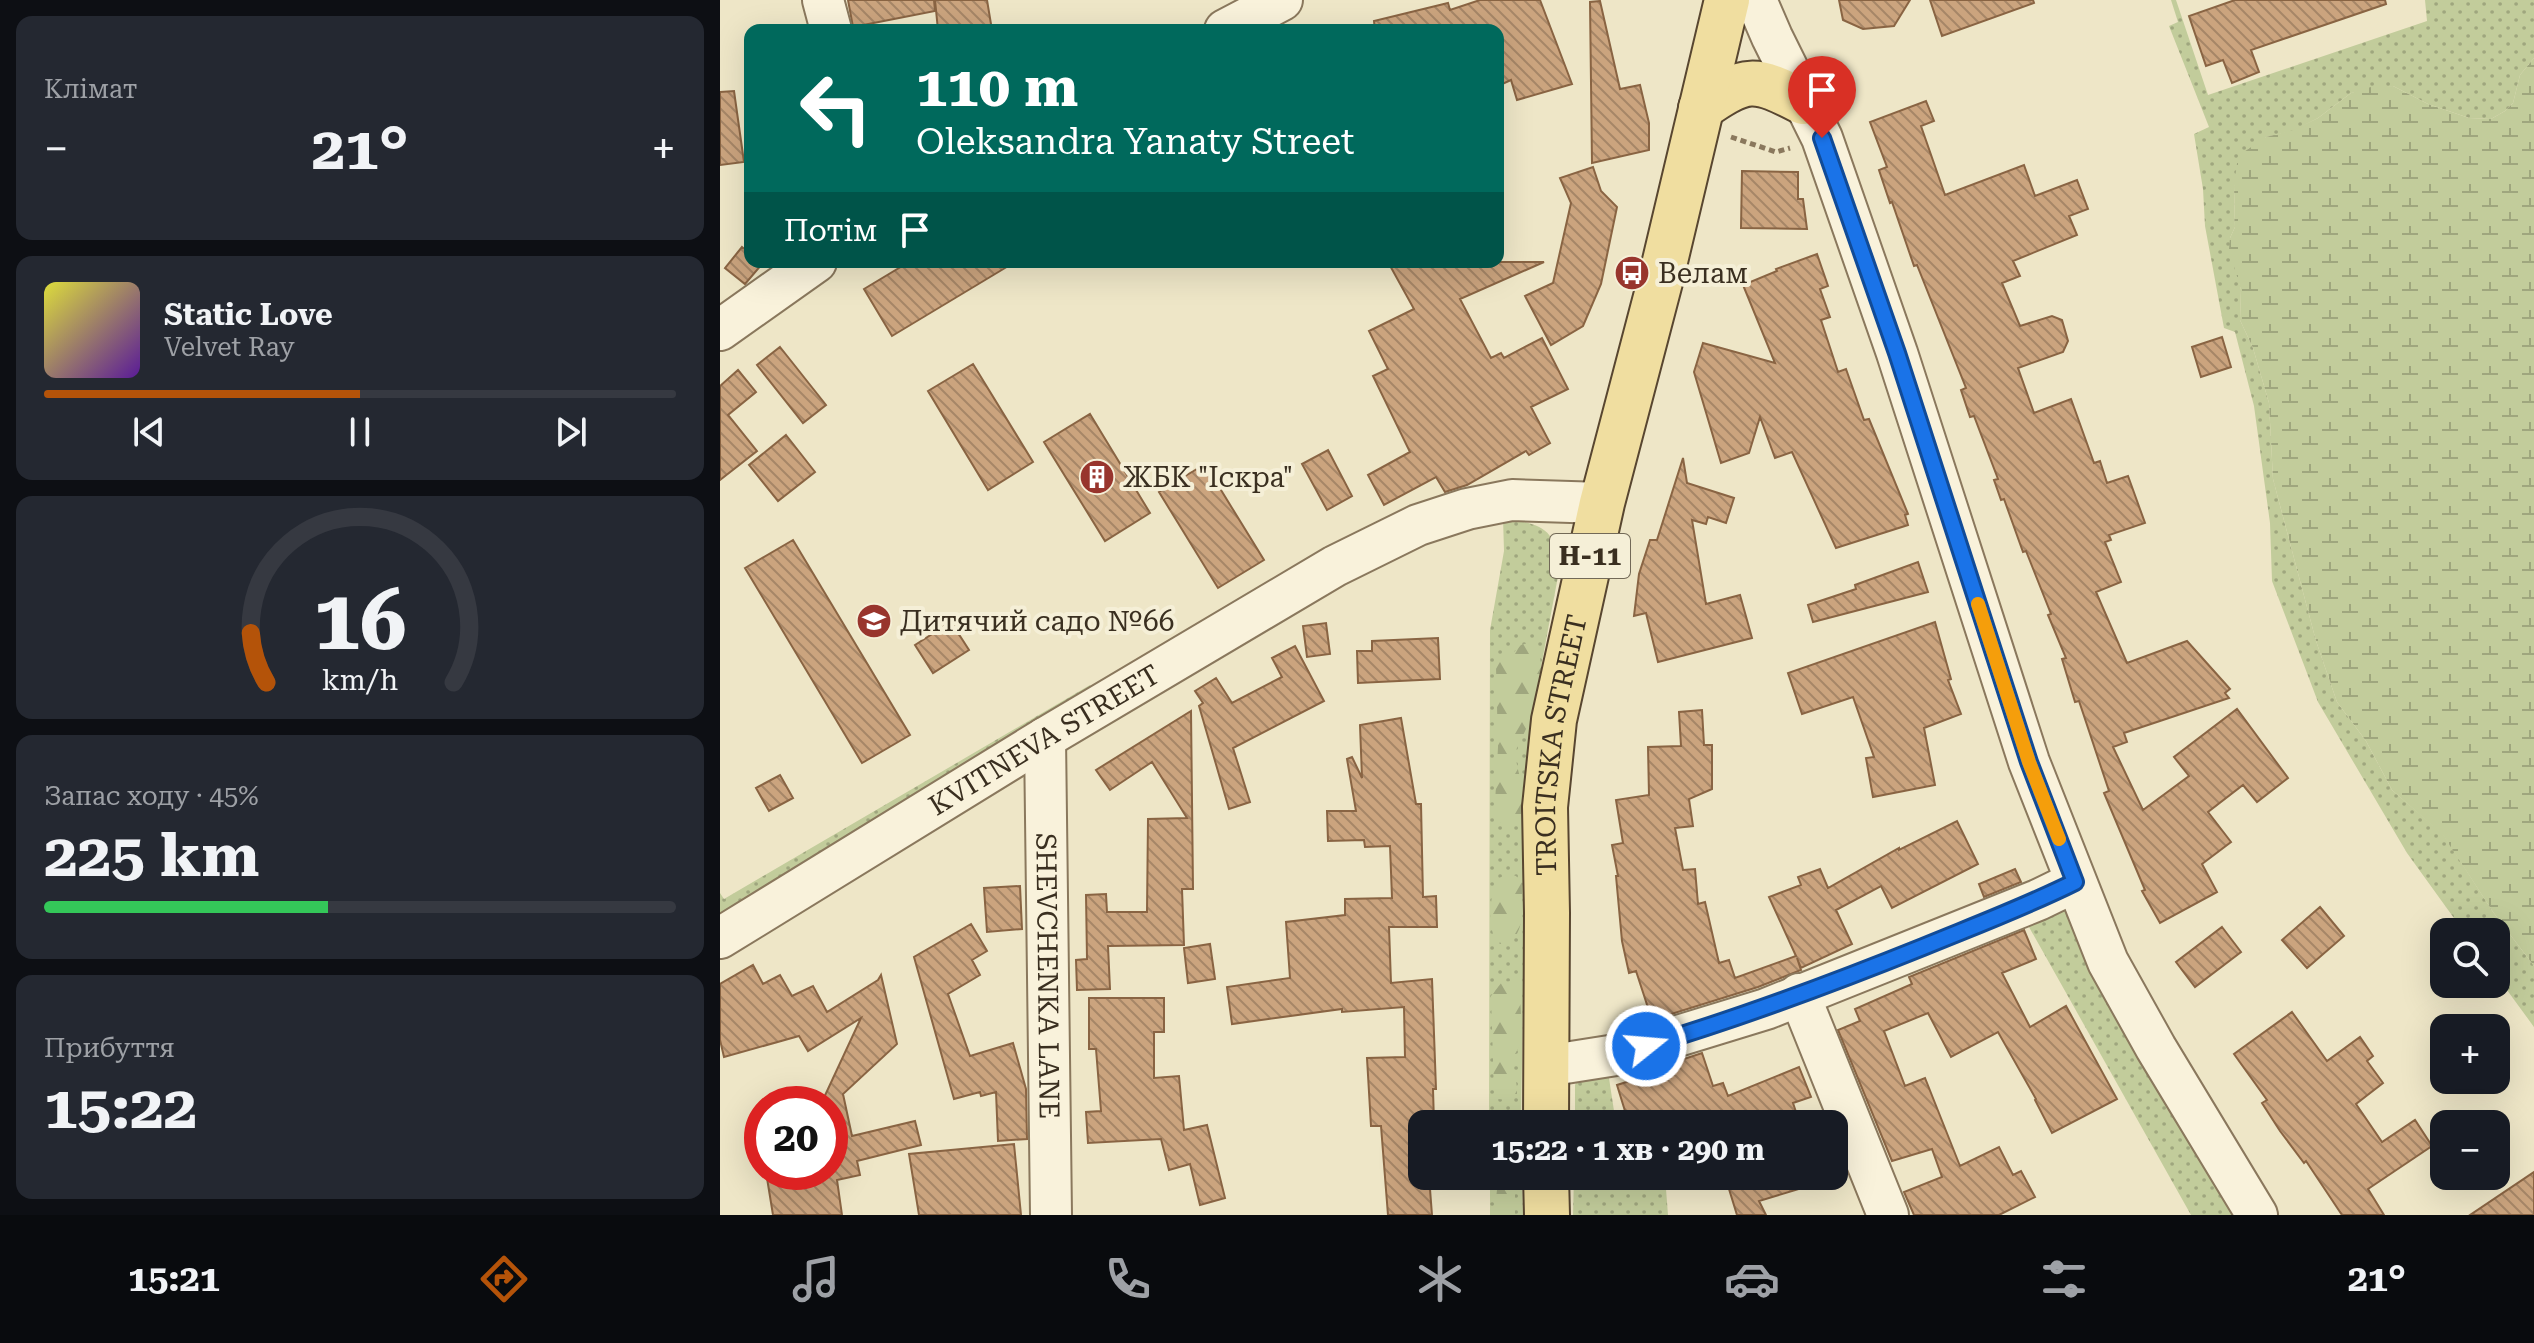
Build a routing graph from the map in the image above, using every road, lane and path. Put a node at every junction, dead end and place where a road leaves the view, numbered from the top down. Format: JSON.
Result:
{"nodes":[{"id":1,"x":823,"y":0,"type":"edge"},
{"id":2,"x":1282,"y":0,"type":"edge"},
{"id":3,"x":1727,"y":0,"type":"edge"},
{"id":4,"x":1756,"y":0,"type":"edge"},
{"id":5,"x":829,"y":24,"type":"edge"},
{"id":6,"x":1236,"y":24,"type":"edge"},
{"id":7,"x":1700,"y":117,"type":"junction"},
{"id":8,"x":1813,"y":120,"type":"junction"},
{"id":9,"x":808,"y":268,"type":"edge"},
{"id":10,"x":720,"y":330,"type":"edge"},
{"id":11,"x":1602,"y":503,"type":"junction"},
{"id":12,"x":1045,"y":738,"type":"junction"},
{"id":13,"x":2075,"y":882,"type":"junction"},
{"id":14,"x":720,"y":938,"type":"edge"},
{"id":15,"x":1799,"y":994,"type":"junction"},
{"id":16,"x":1546,"y":1066,"type":"junction"},
{"id":17,"x":1546,"y":1110,"type":"edge"},
{"id":18,"x":1546,"y":1190,"type":"edge"},
{"id":19,"x":1051,"y":1215,"type":"edge"},
{"id":20,"x":1547,"y":1215,"type":"edge"},
{"id":21,"x":1888,"y":1215,"type":"edge"},
{"id":22,"x":2257,"y":1215,"type":"edge"}],
"edges":[{"from":1,"to":5,"type":"street"},
{"from":2,"to":6,"type":"street"},
{"from":3,"to":7,"type":"main road","name":"TROITSKA STREET","number":"Н-11"},
{"from":4,"to":8,"type":"street"},
{"from":7,"to":8,"type":"path"},
{"from":7,"to":8,"type":"main road"},
{"from":7,"to":11,"type":"main road","name":"TROITSKA STREET","number":"Н-11"},
{"from":8,"to":13,"type":"street"},
{"from":9,"to":10,"type":"street"},
{"from":11,"to":12,"type":"street","name":"KVITNEVA STREET"},
{"from":11,"to":16,"type":"main road","name":"TROITSKA STREET","number":"Н-11"},
{"from":12,"to":14,"type":"street","name":"KVITNEVA STREET"},
{"from":12,"to":19,"type":"street","name":"SHEVCHENKA LANE"},
{"from":13,"to":15,"type":"street"},
{"from":13,"to":22,"type":"street"},
{"from":15,"to":16,"type":"street"},
{"from":15,"to":21,"type":"street"},
{"from":16,"to":17,"type":"main road","name":"TROITSKA STREET","number":"Н-11"},
{"from":18,"to":20,"type":"main road"}]}
